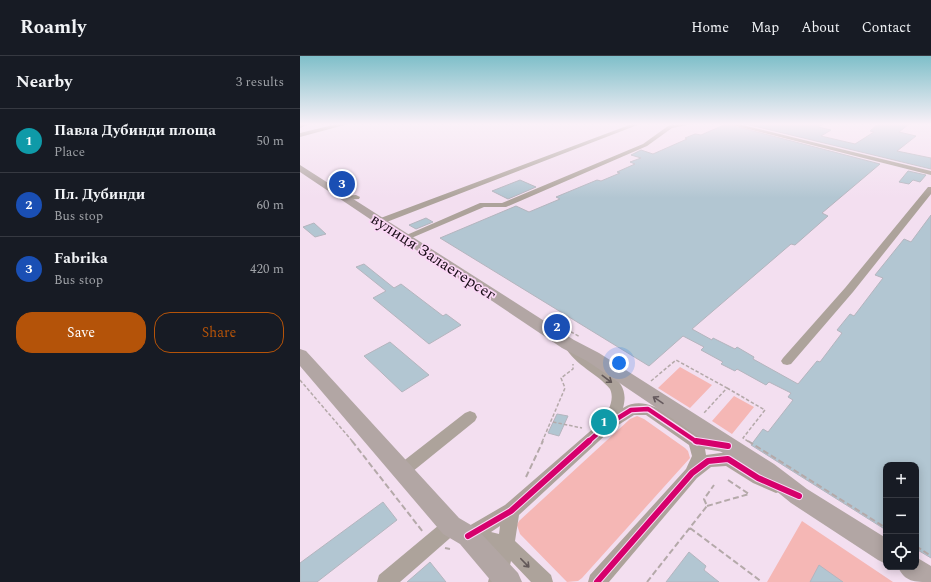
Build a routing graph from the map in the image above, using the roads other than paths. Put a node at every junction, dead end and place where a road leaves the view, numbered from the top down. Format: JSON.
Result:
{"nodes":[{"id":1,"x":572,"y":149,"type":"edge"},
{"id":2,"x":637,"y":149,"type":"edge"},
{"id":3,"x":831,"y":149,"type":"edge"},
{"id":4,"x":300,"y":168,"type":"edge"},
{"id":5,"x":931,"y":173,"type":"edge"},
{"id":6,"x":931,"y":189,"type":"edge"},
{"id":7,"x":389,"y":217,"type":"junction"},
{"id":8,"x":406,"y":237,"type":"junction"},
{"id":9,"x":570,"y":352,"type":"junction"},
{"id":10,"x":300,"y":355,"type":"edge"},
{"id":11,"x":788,"y":361,"type":"dead end"},
{"id":12,"x":470,"y":417,"type":"dead end"},
{"id":13,"x":696,"y":418,"type":"junction"},
{"id":14,"x":607,"y":425,"type":"junction"},
{"id":15,"x":697,"y":442,"type":"junction"},
{"id":16,"x":728,"y":446,"type":"junction"},
{"id":17,"x":402,"y":471,"type":"junction"},
{"id":18,"x":692,"y":473,"type":"junction"},
{"id":19,"x":799,"y":496,"type":"junction"},
{"id":20,"x":511,"y":511,"type":"junction"},
{"id":21,"x":456,"y":537,"type":"junction"},
{"id":22,"x":506,"y":544,"type":"junction"},
{"id":23,"x":883,"y":550,"type":"edge"},
{"id":24,"x":914,"y":570,"type":"edge"},
{"id":25,"x":502,"y":579,"type":"edge"},
{"id":26,"x":931,"y":581,"type":"edge"},
{"id":27,"x":386,"y":582,"type":"edge"},
{"id":28,"x":544,"y":582,"type":"edge"},
{"id":29,"x":597,"y":582,"type":"edge"}],
"edges":[{"from":1,"to":7,"type":"street"},
{"from":2,"to":8,"type":"street"},
{"from":3,"to":5,"type":"street"},
{"from":4,"to":7,"type":"main road","name":"вулиця Залаегерсег"},
{"from":6,"to":11,"type":"street"},
{"from":7,"to":8,"type":"main road","name":"вулиця Залаегерсег"},
{"from":8,"to":9,"type":"main road","name":"вулиця Залаегерсег"},
{"from":13,"to":9,"type":"main road","name":"вулиця Залаегерсег","one_way":true},
{"from":9,"to":14,"type":"street","one_way":true},
{"from":10,"to":17,"type":"main road"},
{"from":12,"to":17,"type":"street"},
{"from":13,"to":15,"type":"street"},
{"from":13,"to":16,"type":"main road","name":"вулиця Залаегерсег"},
{"from":14,"to":15,"type":"street"},
{"from":14,"to":20,"type":"street"},
{"from":15,"to":16,"type":"street"},
{"from":15,"to":18,"type":"street"},
{"from":16,"to":19,"type":"main road","name":"вулиця Залаегерсег"},
{"from":17,"to":21,"type":"main road"},
{"from":18,"to":19,"type":"street"},
{"from":18,"to":29,"type":"street"},
{"from":19,"to":23,"type":"main road"},
{"from":20,"to":21,"type":"street"},
{"from":20,"to":22,"type":"street"},
{"from":21,"to":22,"type":"street"},
{"from":21,"to":25,"type":"main road"},
{"from":21,"to":27,"type":"street"},
{"from":22,"to":25,"type":"street"},
{"from":22,"to":28,"type":"street","one_way":true},
{"from":24,"to":26,"type":"main road"}]}
